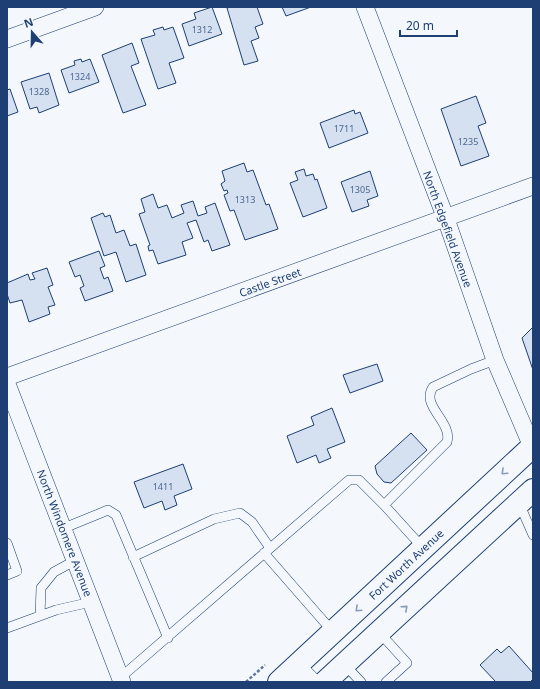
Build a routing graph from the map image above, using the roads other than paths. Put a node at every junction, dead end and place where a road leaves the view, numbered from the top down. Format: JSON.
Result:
{"nodes":[{"id":1,"x":95,"y":7,"type":"edge"},
{"id":2,"x":365,"y":7,"type":"edge"},
{"id":3,"x":7,"y":39,"type":"edge"},
{"id":4,"x":533,"y":186,"type":"edge"},
{"id":5,"x":446,"y":219,"type":"junction"},
{"id":6,"x":495,"y":360,"type":"junction"},
{"id":7,"x":7,"y":377,"type":"edge"},
{"id":8,"x":7,"y":384,"type":"edge"},
{"id":9,"x":532,"y":447,"type":"edge"},
{"id":10,"x":526,"y":496,"type":"edge"},
{"id":11,"x":384,"y":505,"type":"junction"},
{"id":12,"x":64,"y":528,"type":"junction"},
{"id":13,"x":533,"y":535,"type":"edge"},
{"id":14,"x":7,"y":543,"type":"edge"},
{"id":15,"x":423,"y":548,"type":"junction"},
{"id":16,"x":267,"y":551,"type":"junction"},
{"id":17,"x":133,"y":557,"type":"junction"},
{"id":18,"x":76,"y":560,"type":"junction"},
{"id":19,"x":7,"y":575,"type":"edge"},
{"id":20,"x":91,"y":602,"type":"junction"},
{"id":21,"x":40,"y":616,"type":"junction"},
{"id":22,"x":7,"y":628,"type":"edge"},
{"id":23,"x":333,"y":632,"type":"junction"},
{"id":24,"x":379,"y":632,"type":"junction"},
{"id":25,"x":168,"y":638,"type":"junction"},
{"id":26,"x":344,"y":664,"type":"junction"},
{"id":27,"x":303,"y":674,"type":"edge"},
{"id":28,"x":121,"y":680,"type":"edge"},
{"id":29,"x":278,"y":682,"type":"edge"},
{"id":30,"x":325,"y":682,"type":"edge"},
{"id":31,"x":361,"y":682,"type":"edge"},
{"id":32,"x":386,"y":682,"type":"edge"}],
"edges":[{"from":1,"to":3,"type":"street"},
{"from":2,"to":5,"type":"street","name":"North Edgefield Avenue"},
{"from":4,"to":5,"type":"street","name":"Castle Street"},
{"from":5,"to":6,"type":"street","name":"North Edgefield Avenue"},
{"from":5,"to":7,"type":"street","name":"Castle Street"},
{"from":6,"to":9,"type":"street","name":"North Edgefield Avenue"},
{"from":6,"to":11,"type":"lane"},
{"from":8,"to":12,"type":"street","name":"North Windomere Avenue"},
{"from":9,"to":15,"type":"main road","name":"Fort Worth Avenue","one_way":true},
{"from":10,"to":13,"type":"lane"},
{"from":24,"to":10,"type":"main road","one_way":true},
{"from":11,"to":15,"type":"lane"},
{"from":11,"to":16,"type":"lane"},
{"from":12,"to":17,"type":"lane"},
{"from":12,"to":18,"type":"street","name":"North Windomere Avenue"},
{"from":14,"to":19,"type":"lane"},
{"from":15,"to":23,"type":"main road","name":"Fort Worth Avenue","one_way":true},
{"from":16,"to":17,"type":"lane"},
{"from":16,"to":23,"type":"lane"},
{"from":16,"to":25,"type":"lane"},
{"from":17,"to":25,"type":"lane"},
{"from":18,"to":20,"type":"street","name":"North Windomere Avenue"},
{"from":18,"to":21,"type":"lane"},
{"from":20,"to":21,"type":"lane"},
{"from":20,"to":28,"type":"street","name":"North Windomere Avenue"},
{"from":21,"to":22,"type":"lane"},
{"from":23,"to":27,"type":"main road","name":"Fort Worth Avenue"},
{"from":24,"to":26,"type":"main road"},
{"from":24,"to":32,"type":"lane"},
{"from":25,"to":28,"type":"lane"},
{"from":26,"to":30,"type":"main road"},
{"from":26,"to":31,"type":"lane"},
{"from":27,"to":29,"type":"main road","name":"Fort Worth Avenue"}]}
